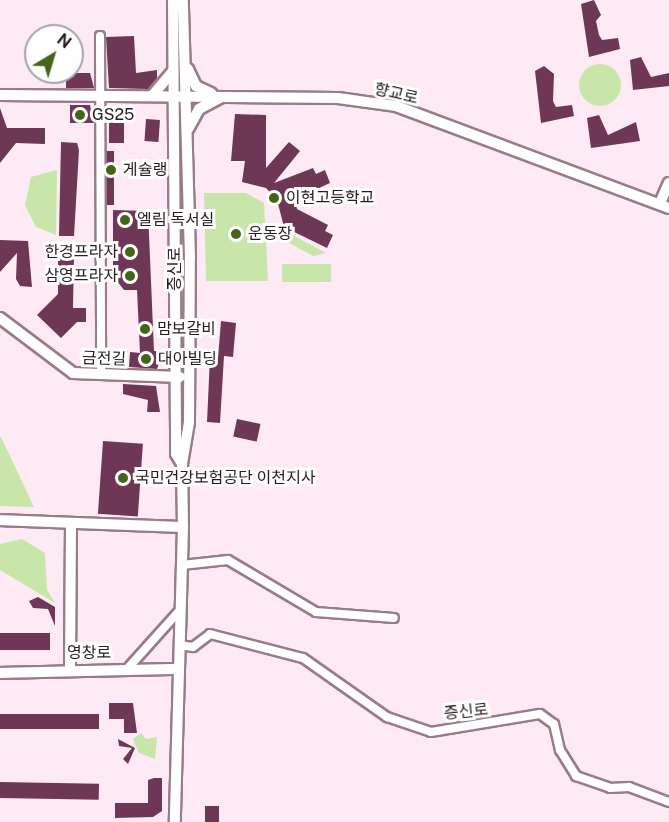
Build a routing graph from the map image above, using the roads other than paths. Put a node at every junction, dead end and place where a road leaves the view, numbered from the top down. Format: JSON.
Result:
{"nodes":[{"id":1,"x":173,"y":0,"type":"edge"},
{"id":2,"x":183,"y":0,"type":"edge"},
{"id":3,"x":100,"y":36,"type":"dead end"},
{"id":4,"x":185,"y":60,"type":"junction"},
{"id":5,"x":174,"y":71,"type":"junction"},
{"id":6,"x":0,"y":95,"type":"edge"},
{"id":7,"x":186,"y":95,"type":"junction"},
{"id":8,"x":152,"y":96,"type":"junction"},
{"id":9,"x":174,"y":96,"type":"junction"},
{"id":10,"x":100,"y":97,"type":"junction"},
{"id":11,"x":222,"y":97,"type":"junction"},
{"id":12,"x":187,"y":132,"type":"junction"},
{"id":13,"x":669,"y":183,"type":"edge"},
{"id":14,"x":664,"y":206,"type":"edge"},
{"id":15,"x":0,"y":318,"type":"edge"},
{"id":16,"x":101,"y":374,"type":"junction"},
{"id":17,"x":176,"y":376,"type":"junction"},
{"id":18,"x":190,"y":377,"type":"junction"},
{"id":19,"x":182,"y":464,"type":"junction"},
{"id":20,"x":0,"y":520,"type":"edge"},
{"id":21,"x":71,"y":525,"type":"junction"},
{"id":22,"x":183,"y":527,"type":"junction"},
{"id":23,"x":182,"y":565,"type":"junction"},
{"id":24,"x":181,"y":609,"type":"junction"},
{"id":25,"x":394,"y":618,"type":"dead end"},
{"id":26,"x":179,"y":645,"type":"junction"},
{"id":27,"x":70,"y":668,"type":"junction"},
{"id":28,"x":128,"y":668,"type":"junction"},
{"id":29,"x":178,"y":669,"type":"junction"},
{"id":30,"x":0,"y":673,"type":"edge"},
{"id":31,"x":669,"y":802,"type":"edge"},
{"id":32,"x":176,"y":822,"type":"edge"}],
"edges":[{"from":1,"to":5,"type":"main road","name":"증신로"},
{"from":2,"to":4,"type":"main road","name":"증신로"},
{"from":3,"to":10,"type":"street"},
{"from":4,"to":7,"type":"main road","name":"증신로"},
{"from":4,"to":11,"type":"main road"},
{"from":5,"to":8,"type":"main road"},
{"from":5,"to":9,"type":"main road","name":"증신로"},
{"from":6,"to":10,"type":"main road","name":"향교로"},
{"from":7,"to":9,"type":"main road","name":"향교로"},
{"from":7,"to":11,"type":"main road","name":"향교로"},
{"from":7,"to":12,"type":"main road","name":"증신로"},
{"from":8,"to":9,"type":"main road","name":"향교로"},
{"from":8,"to":10,"type":"main road","name":"향교로"},
{"from":9,"to":17,"type":"main road","name":"증신로"},
{"from":10,"to":16,"type":"street"},
{"from":11,"to":12,"type":"main road"},
{"from":11,"to":14,"type":"main road","name":"향교로"},
{"from":12,"to":18,"type":"main road","name":"증신로"},
{"from":13,"to":14,"type":"main road"},
{"from":15,"to":16,"type":"main road","name":"금전길"},
{"from":16,"to":17,"type":"main road","name":"금전길"},
{"from":17,"to":18,"type":"main road","name":"금전길"},
{"from":17,"to":19,"type":"main road","name":"증신로"},
{"from":18,"to":19,"type":"main road","name":"증신로"},
{"from":19,"to":22,"type":"main road","name":"증신로"},
{"from":20,"to":21,"type":"main road"},
{"from":21,"to":22,"type":"main road"},
{"from":21,"to":27,"type":"main road"},
{"from":22,"to":23,"type":"main road","name":"증신로"},
{"from":23,"to":24,"type":"main road","name":"증신로"},
{"from":23,"to":25,"type":"street"},
{"from":24,"to":26,"type":"main road","name":"증신로"},
{"from":24,"to":28,"type":"street"},
{"from":26,"to":29,"type":"main road","name":"증신로"},
{"from":26,"to":31,"type":"street","name":"증신로"},
{"from":27,"to":28,"type":"main road","name":"영창로"},
{"from":27,"to":30,"type":"main road","name":"영창로"},
{"from":28,"to":29,"type":"main road","name":"영창로"},
{"from":29,"to":32,"type":"main road","name":"증신로"}]}
